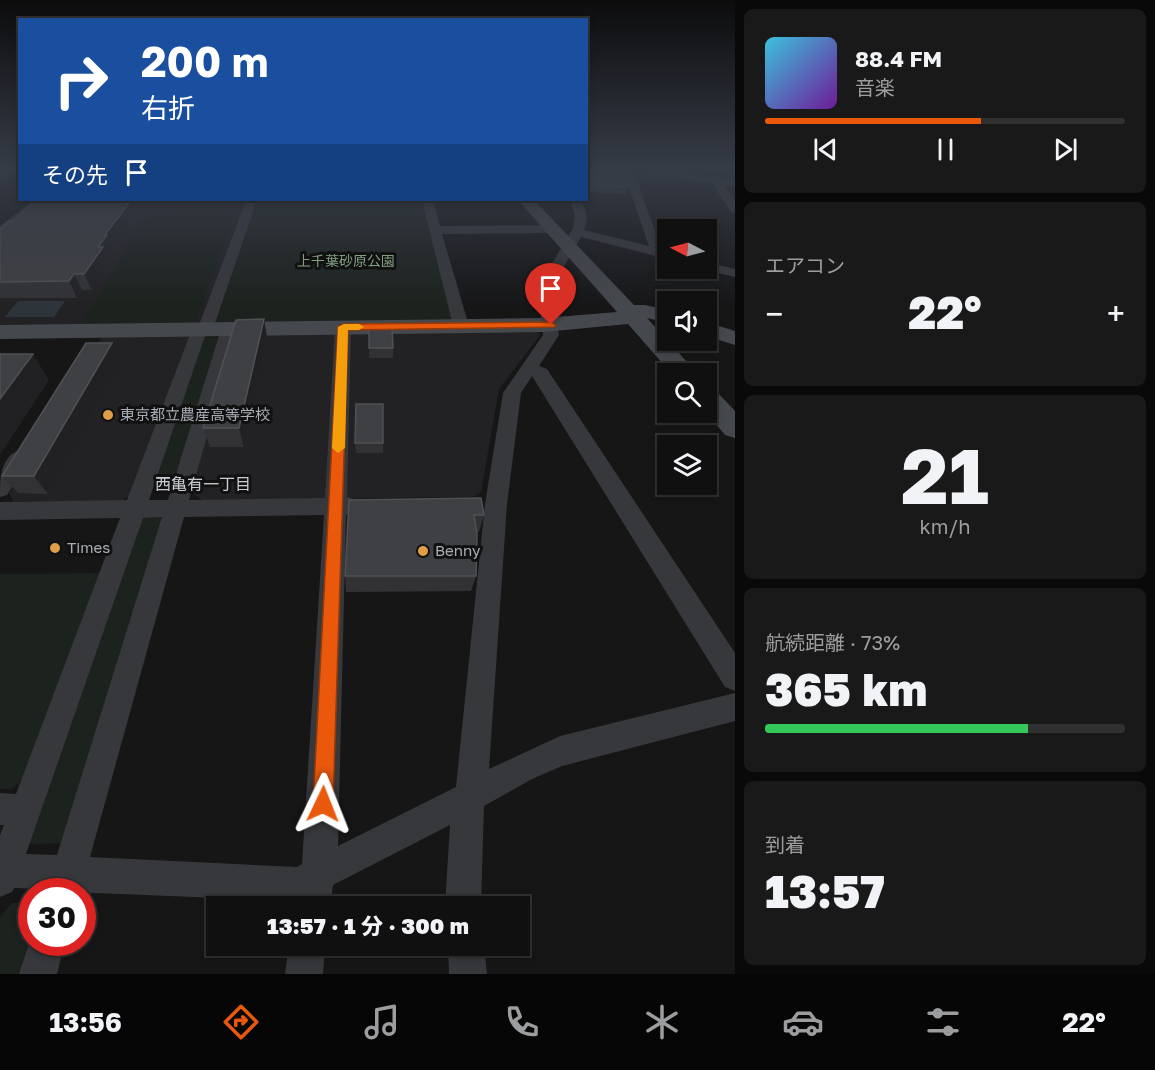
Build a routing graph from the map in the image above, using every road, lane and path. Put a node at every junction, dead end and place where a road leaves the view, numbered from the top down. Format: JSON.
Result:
{"nodes":[{"id":1,"x":21,"y":215,"type":"edge"},
{"id":2,"x":246,"y":215,"type":"edge"},
{"id":3,"x":431,"y":215,"type":"edge"},
{"id":4,"x":540,"y":215,"type":"edge"},
{"id":5,"x":581,"y":215,"type":"edge"},
{"id":6,"x":644,"y":215,"type":"edge"},
{"id":7,"x":553,"y":229,"type":"junction"},
{"id":8,"x":435,"y":230,"type":"junction"},
{"id":9,"x":0,"y":232,"type":"edge"},
{"id":10,"x":573,"y":239,"type":"junction"},
{"id":11,"x":657,"y":249,"type":"edge"},
{"id":12,"x":657,"y":253,"type":"edge"},
{"id":13,"x":717,"y":269,"type":"edge"},
{"id":14,"x":735,"y":273,"type":"edge"},
{"id":15,"x":632,"y":314,"type":"junction"},
{"id":16,"x":657,"y":314,"type":"edge"},
{"id":17,"x":551,"y":325,"type":"junction"},
{"id":18,"x":461,"y":326,"type":"junction"},
{"id":19,"x":344,"y":327,"type":"junction"},
{"id":20,"x":211,"y":329,"type":"junction"},
{"id":21,"x":99,"y":330,"type":"junction"},
{"id":22,"x":0,"y":332,"type":"edge"},
{"id":23,"x":717,"y":332,"type":"edge"},
{"id":24,"x":735,"y":338,"type":"edge"},
{"id":25,"x":87,"y":350,"type":"edge"},
{"id":26,"x":676,"y":363,"type":"edge"},
{"id":27,"x":530,"y":368,"type":"junction"},
{"id":28,"x":717,"y":408,"type":"edge"},
{"id":29,"x":735,"y":428,"type":"edge"},
{"id":30,"x":31,"y":440,"type":"edge"},
{"id":31,"x":0,"y":489,"type":"edge"},
{"id":32,"x":336,"y":506,"type":"junction"},
{"id":33,"x":370,"y":506,"type":"edge"},
{"id":34,"x":135,"y":508,"type":"junction"},
{"id":35,"x":176,"y":508,"type":"junction"},
{"id":36,"x":0,"y":511,"type":"edge"},
{"id":37,"x":735,"y":676,"type":"edge"},
{"id":38,"x":735,"y":707,"type":"edge"},
{"id":39,"x":470,"y":797,"type":"junction"},
{"id":40,"x":13,"y":809,"type":"edge"},
{"id":41,"x":2,"y":875,"type":"edge"},
{"id":42,"x":34,"y":878,"type":"edge"},
{"id":43,"x":66,"y":878,"type":"edge"},
{"id":44,"x":96,"y":881,"type":"edge"},
{"id":45,"x":314,"y":891,"type":"edge"},
{"id":46,"x":463,"y":896,"type":"edge"},
{"id":47,"x":43,"y":956,"type":"edge"},
{"id":48,"x":306,"y":956,"type":"edge"},
{"id":49,"x":467,"y":956,"type":"edge"},
{"id":50,"x":38,"y":974,"type":"edge"},
{"id":51,"x":304,"y":974,"type":"edge"},
{"id":52,"x":468,"y":974,"type":"edge"}],
"edges":[{"from":1,"to":9,"type":"street"},
{"from":2,"to":20,"type":"street"},
{"from":3,"to":8,"type":"street"},
{"from":4,"to":7,"type":"street"},
{"from":5,"to":10,"type":"street"},
{"from":6,"to":11,"type":"street"},
{"from":7,"to":8,"type":"street"},
{"from":7,"to":10,"type":"street"},
{"from":8,"to":18,"type":"street"},
{"from":10,"to":12,"type":"street"},
{"from":10,"to":15,"type":"street"},
{"from":10,"to":17,"type":"street"},
{"from":13,"to":14,"type":"street"},
{"from":15,"to":16,"type":"street"},
{"from":15,"to":17,"type":"street"},
{"from":15,"to":26,"type":"street"},
{"from":17,"to":18,"type":"street"},
{"from":17,"to":27,"type":"street"},
{"from":18,"to":19,"type":"street"},
{"from":19,"to":20,"type":"street"},
{"from":19,"to":32,"type":"street"},
{"from":20,"to":21,"type":"street"},
{"from":20,"to":34,"type":"street"},
{"from":20,"to":35,"type":"street"},
{"from":21,"to":22,"type":"street"},
{"from":21,"to":25,"type":"street"},
{"from":23,"to":24,"type":"street"},
{"from":27,"to":37,"type":"street"},
{"from":27,"to":39,"type":"street"},
{"from":28,"to":29,"type":"street"},
{"from":30,"to":31,"type":"street"},
{"from":32,"to":33,"type":"street"},
{"from":32,"to":35,"type":"street"},
{"from":32,"to":45,"type":"street"},
{"from":34,"to":35,"type":"street"},
{"from":34,"to":36,"type":"street"},
{"from":34,"to":40,"type":"street"},
{"from":35,"to":43,"type":"street"},
{"from":38,"to":39,"type":"street"},
{"from":39,"to":45,"type":"street"},
{"from":39,"to":46,"type":"street"},
{"from":40,"to":41,"type":"street"},
{"from":41,"to":42,"type":"street"},
{"from":44,"to":45,"type":"street"},
{"from":47,"to":50,"type":"street"},
{"from":48,"to":51,"type":"street"},
{"from":49,"to":52,"type":"street"}]}
